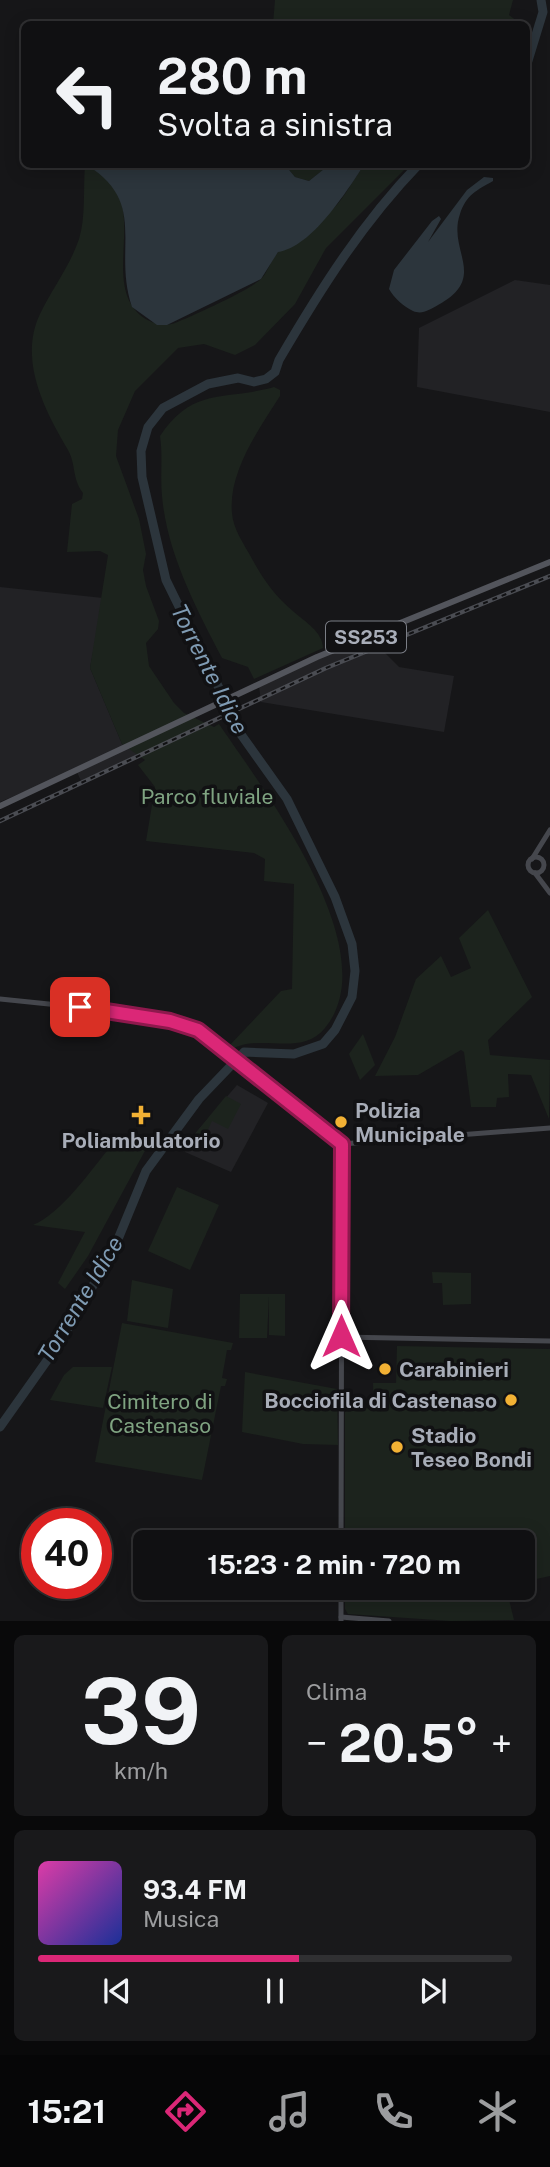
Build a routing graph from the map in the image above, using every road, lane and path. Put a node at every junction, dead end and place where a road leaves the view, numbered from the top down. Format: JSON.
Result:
{"nodes":[{"id":1,"x":550,"y":562,"type":"edge"},
{"id":2,"x":0,"y":806,"type":"edge"},
{"id":3,"x":550,"y":830,"type":"edge"},
{"id":4,"x":546,"y":838,"type":"junction"},
{"id":5,"x":532,"y":859,"type":"junction"},
{"id":6,"x":542,"y":861,"type":"junction"},
{"id":7,"x":543,"y":869,"type":"junction"},
{"id":8,"x":534,"y":873,"type":"junction"},
{"id":9,"x":548,"y":890,"type":"edge"},
{"id":10,"x":0,"y":999,"type":"edge"},
{"id":11,"x":550,"y":1125,"type":"edge"},
{"id":12,"x":342,"y":1144,"type":"junction"},
{"id":13,"x":341,"y":1336,"type":"junction"},
{"id":14,"x":550,"y":1340,"type":"edge"},
{"id":15,"x":341,"y":1530,"type":"edge"},
{"id":16,"x":341,"y":1600,"type":"edge"},
{"id":17,"x":341,"y":1619,"type":"edge"},
{"id":18,"x":389,"y":1621,"type":"edge"}],
"edges":[{"from":1,"to":2,"type":"main road","number":"SS253"},
{"from":3,"to":4,"type":"street"},
{"from":4,"to":5,"type":"street"},
{"from":4,"to":6,"type":"street"},
{"from":5,"to":6,"type":"street"},
{"from":5,"to":8,"type":"street"},
{"from":6,"to":7,"type":"street"},
{"from":7,"to":8,"type":"street"},
{"from":7,"to":9,"type":"street"},
{"from":8,"to":9,"type":"street"},
{"from":10,"to":12,"type":"street"},
{"from":11,"to":12,"type":"street"},
{"from":12,"to":13,"type":"street"},
{"from":13,"to":14,"type":"street"},
{"from":13,"to":15,"type":"street"},
{"from":16,"to":17,"type":"street"},
{"from":17,"to":18,"type":"street"}]}
